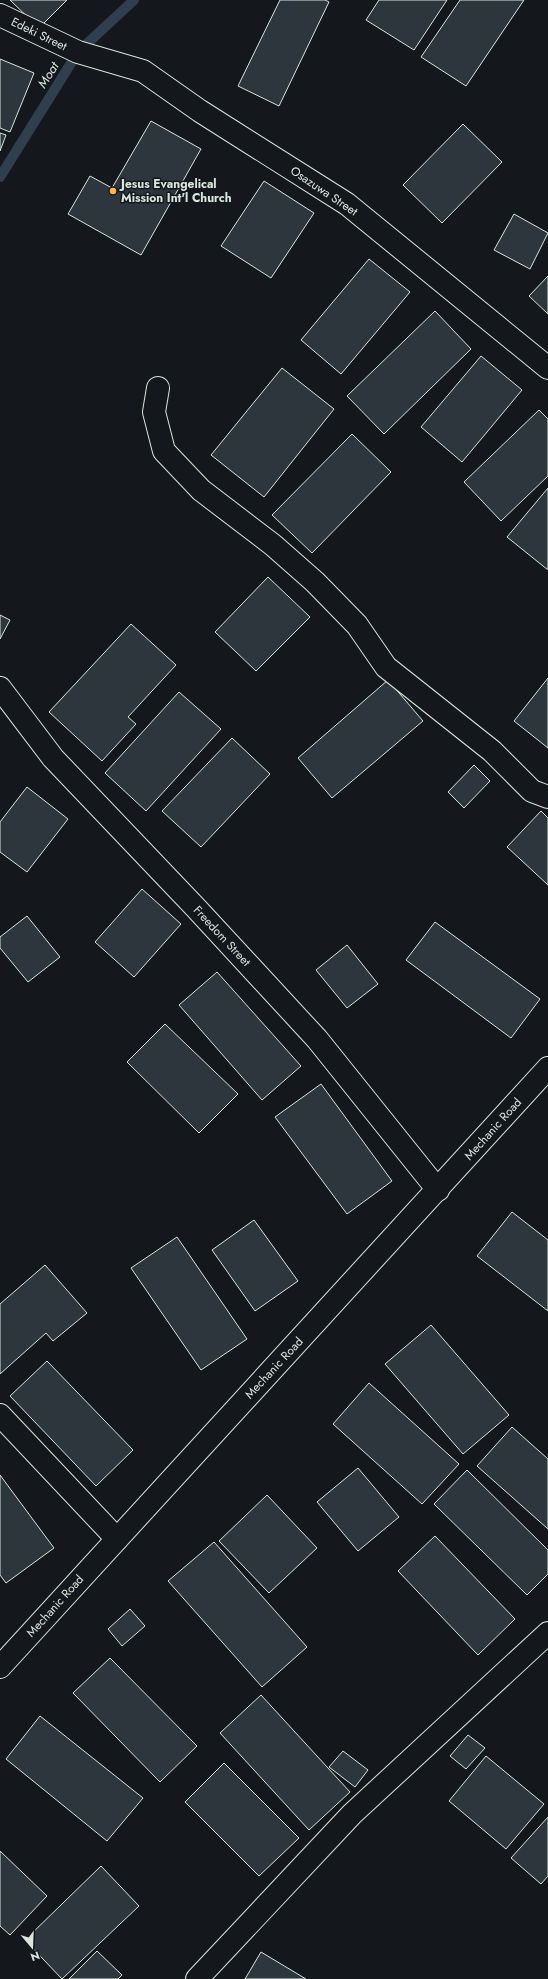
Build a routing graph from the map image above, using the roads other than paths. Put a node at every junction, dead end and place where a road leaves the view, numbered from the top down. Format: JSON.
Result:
{"nodes":[{"id":1,"x":0,"y":15,"type":"edge"},
{"id":2,"x":78,"y":52,"type":"joint"},
{"id":3,"x":548,"y":368,"type":"edge"},
{"id":4,"x":158,"y":388,"type":"dead end"},
{"id":5,"x":0,"y":688,"type":"edge"},
{"id":6,"x":548,"y":797,"type":"edge"},
{"id":7,"x":548,"y":1068,"type":"edge"},
{"id":8,"x":438,"y":1190,"type":"junction"},
{"id":9,"x":0,"y":1415,"type":"edge"},
{"id":10,"x":117,"y":1539,"type":"junction"},
{"id":11,"x":548,"y":1633,"type":"edge"},
{"id":12,"x":0,"y":1667,"type":"edge"},
{"id":13,"x":197,"y":1979,"type":"edge"}],
"edges":[{"from":1,"to":2,"type":"street","name":"Edeki Street"},
{"from":2,"to":3,"type":"street","name":"Osazuwa Street"},
{"from":4,"to":6,"type":"street"},
{"from":5,"to":8,"type":"street","name":"Freedom Street"},
{"from":7,"to":8,"type":"street","name":"Mechanic Road"},
{"from":8,"to":10,"type":"street","name":"Mechanic Road"},
{"from":9,"to":10,"type":"street"},
{"from":10,"to":12,"type":"street","name":"Mechanic Road"},
{"from":11,"to":13,"type":"street"}]}
